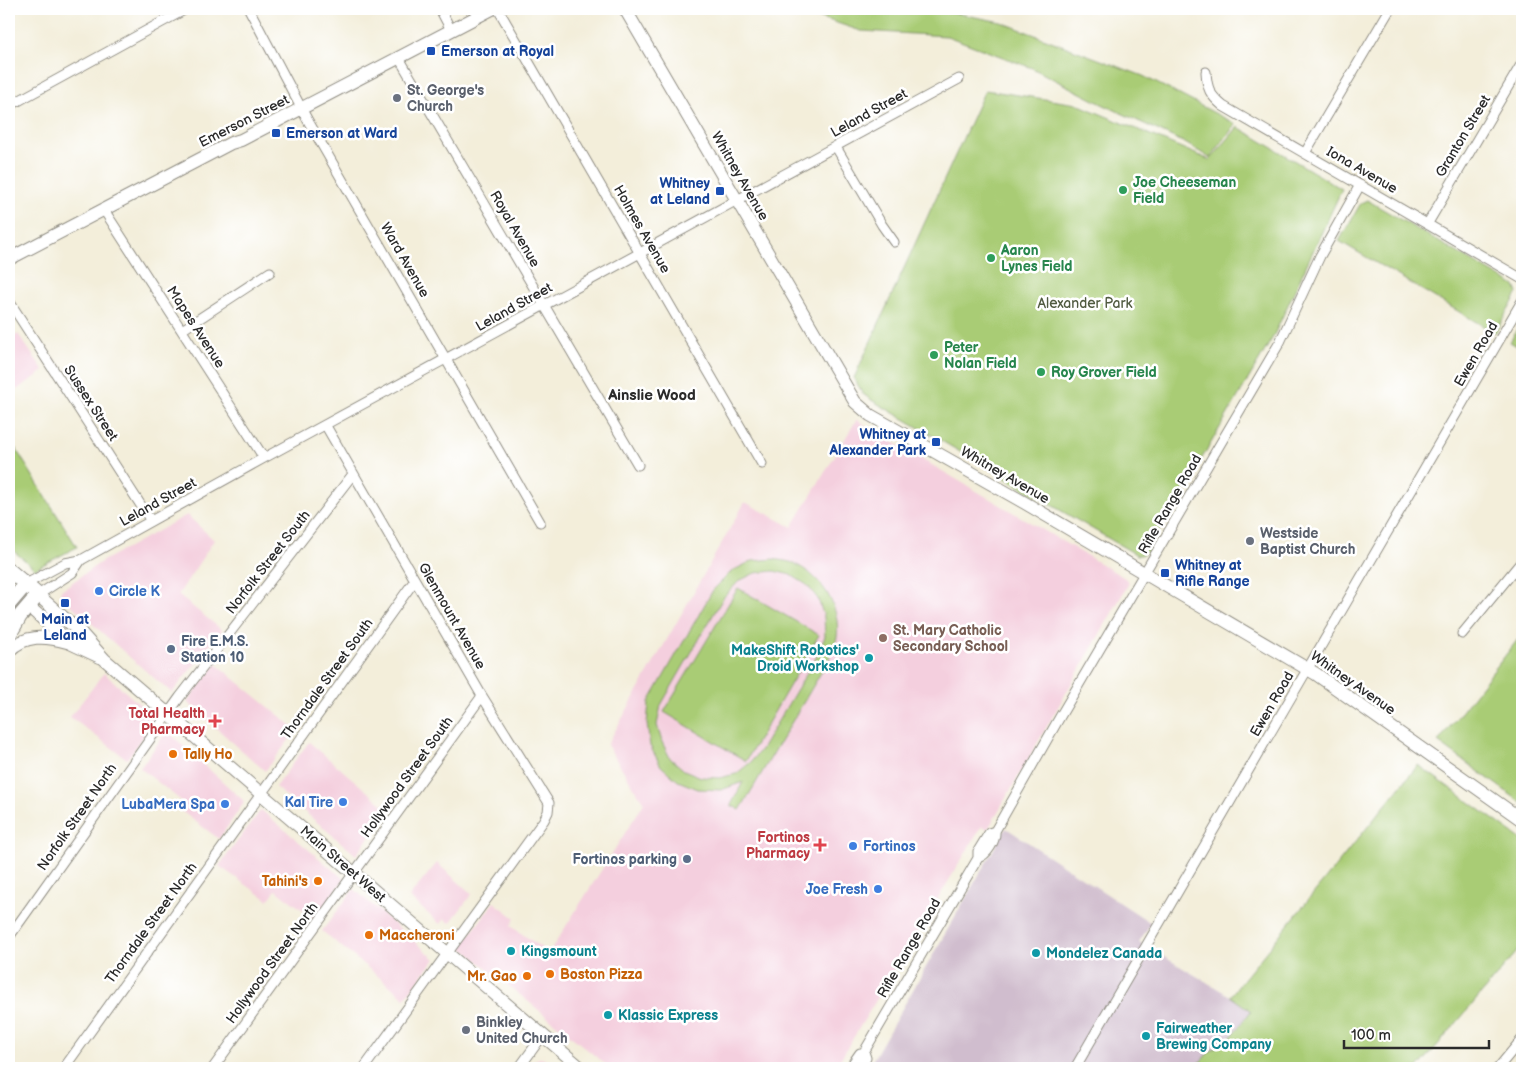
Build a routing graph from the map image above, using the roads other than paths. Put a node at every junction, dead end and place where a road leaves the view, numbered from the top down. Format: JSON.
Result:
{"nodes":[{"id":1,"x":186,"y":9,"type":"edge"},
{"id":2,"x":249,"y":9,"type":"edge"},
{"id":3,"x":440,"y":9,"type":"edge"},
{"id":4,"x":492,"y":9,"type":"edge"},
{"id":5,"x":498,"y":9,"type":"edge"},
{"id":6,"x":625,"y":9,"type":"edge"},
{"id":7,"x":1390,"y":9,"type":"edge"},
{"id":8,"x":451,"y":30,"type":"junction"},
{"id":9,"x":399,"y":58,"type":"junction"},
{"id":10,"x":1522,"y":63,"type":"edge"},
{"id":11,"x":1206,"y":72,"type":"dead end"},
{"id":12,"x":960,"y":79,"type":"dead end"},
{"id":13,"x":9,"y":106,"type":"edge"},
{"id":14,"x":302,"y":108,"type":"junction"},
{"id":15,"x":836,"y":147,"type":"junction"},
{"id":16,"x":1305,"y":153,"type":"junction"},
{"id":17,"x":1360,"y":185,"type":"junction"},
{"id":18,"x":737,"y":201,"type":"junction"},
{"id":19,"x":104,"y":210,"type":"junction"},
{"id":20,"x":1428,"y":223,"type":"junction"},
{"id":21,"x":894,"y":242,"type":"dead end"},
{"id":22,"x":640,"y":254,"type":"junction"},
{"id":23,"x":9,"y":259,"type":"edge"},
{"id":24,"x":270,"y":272,"type":"dead end"},
{"id":25,"x":1522,"y":280,"type":"edge"},
{"id":26,"x":9,"y":301,"type":"edge"},
{"id":27,"x":1522,"y":302,"type":"edge"},
{"id":28,"x":544,"y":307,"type":"junction"},
{"id":29,"x":182,"y":330,"type":"junction"},
{"id":30,"x":447,"y":359,"type":"junction"},
{"id":31,"x":326,"y":426,"type":"junction"},
{"id":32,"x":264,"y":458,"type":"junction"},
{"id":33,"x":762,"y":464,"type":"dead end"},
{"id":34,"x":638,"y":465,"type":"dead end"},
{"id":35,"x":353,"y":474,"type":"junction"},
{"id":36,"x":151,"y":521,"type":"junction"},
{"id":37,"x":540,"y":522,"type":"dead end"},
{"id":38,"x":81,"y":560,"type":"junction"},
{"id":39,"x":1522,"y":562,"type":"edge"},
{"id":40,"x":9,"y":570,"type":"edge"},
{"id":41,"x":1145,"y":573,"type":"junction"},
{"id":42,"x":415,"y":580,"type":"junction"},
{"id":43,"x":26,"y":584,"type":"junction"},
{"id":44,"x":38,"y":595,"type":"junction"},
{"id":45,"x":11,"y":597,"type":"edge"},
{"id":46,"x":28,"y":606,"type":"junction"},
{"id":47,"x":1462,"y":634,"type":"dead end"},
{"id":48,"x":9,"y":635,"type":"edge"},
{"id":49,"x":70,"y":644,"type":"junction"},
{"id":50,"x":9,"y":651,"type":"edge"},
{"id":51,"x":104,"y":659,"type":"junction"},
{"id":52,"x":1308,"y":669,"type":"junction"},
{"id":53,"x":482,"y":696,"type":"junction"},
{"id":54,"x":168,"y":714,"type":"junction"},
{"id":55,"x":261,"y":794,"type":"junction"},
{"id":56,"x":1522,"y":820,"type":"edge"},
{"id":57,"x":354,"y":874,"type":"junction"},
{"id":58,"x":9,"y":937,"type":"edge"},
{"id":59,"x":447,"y":953,"type":"junction"},
{"id":60,"x":542,"y":1036,"type":"junction"},
{"id":61,"x":1522,"y":1039,"type":"edge"},
{"id":62,"x":64,"y":1068,"type":"edge"},
{"id":63,"x":213,"y":1068,"type":"edge"},
{"id":64,"x":364,"y":1068,"type":"edge"},
{"id":65,"x":519,"y":1068,"type":"edge"},
{"id":66,"x":581,"y":1068,"type":"edge"},
{"id":67,"x":854,"y":1068,"type":"edge"},
{"id":68,"x":1075,"y":1068,"type":"edge"},
{"id":69,"x":1498,"y":1068,"type":"edge"}],
"edges":[{"from":1,"to":13,"type":"street"},
{"from":2,"to":14,"type":"street","name":"Ward Avenue"},
{"from":3,"to":8,"type":"street"},
{"from":4,"to":8,"type":"street","name":"Emerson Street"},
{"from":5,"to":22,"type":"street","name":"Holmes Avenue"},
{"from":6,"to":18,"type":"street","name":"Whitney Avenue"},
{"from":7,"to":16,"type":"street"},
{"from":8,"to":9,"type":"street","name":"Emerson Street"},
{"from":9,"to":14,"type":"street","name":"Emerson Street"},
{"from":9,"to":28,"type":"street","name":"Royal Avenue"},
{"from":10,"to":20,"type":"street","name":"Granton Street"},
{"from":11,"to":16,"type":"street","name":"Iona Avenue"},
{"from":12,"to":15,"type":"street","name":"Leland Street"},
{"from":14,"to":19,"type":"street","name":"Emerson Street"},
{"from":14,"to":30,"type":"street","name":"Ward Avenue"},
{"from":15,"to":18,"type":"street","name":"Leland Street"},
{"from":15,"to":21,"type":"street"},
{"from":16,"to":17,"type":"street","name":"Iona Avenue"},
{"from":17,"to":20,"type":"street","name":"Iona Avenue"},
{"from":17,"to":41,"type":"street","name":"Rifle Range Road"},
{"from":18,"to":22,"type":"street","name":"Leland Street"},
{"from":18,"to":41,"type":"street","name":"Whitney Avenue"},
{"from":19,"to":23,"type":"street","name":"Emerson Street"},
{"from":19,"to":29,"type":"street","name":"Mapes Avenue"},
{"from":20,"to":25,"type":"street","name":"Iona Avenue"},
{"from":22,"to":28,"type":"street","name":"Leland Street"},
{"from":22,"to":33,"type":"street","name":"Holmes Avenue"},
{"from":24,"to":29,"type":"street"},
{"from":26,"to":36,"type":"street","name":"Sussex Street"},
{"from":27,"to":52,"type":"street","name":"Ewen Road"},
{"from":28,"to":30,"type":"street","name":"Leland Street"},
{"from":28,"to":34,"type":"street","name":"Royal Avenue"},
{"from":29,"to":32,"type":"street","name":"Mapes Avenue"},
{"from":30,"to":31,"type":"street","name":"Leland Street"},
{"from":30,"to":37,"type":"street","name":"Ward Avenue"},
{"from":31,"to":32,"type":"street","name":"Leland Street"},
{"from":31,"to":35,"type":"street","name":"Glenmount Avenue"},
{"from":32,"to":36,"type":"street","name":"Leland Street"},
{"from":35,"to":42,"type":"street","name":"Glenmount Avenue"},
{"from":35,"to":54,"type":"street","name":"Norfolk Street South"},
{"from":36,"to":38,"type":"street","name":"Leland Street"},
{"from":38,"to":43,"type":"street","name":"Leland Street"},
{"from":38,"to":44,"type":"street","name":"Leland Street"},
{"from":39,"to":47,"type":"street"},
{"from":40,"to":43,"type":"main road","name":"Main Street West"},
{"from":41,"to":52,"type":"street","name":"Whitney Avenue"},
{"from":41,"to":67,"type":"street","name":"Rifle Range Road"},
{"from":42,"to":53,"type":"street","name":"Glenmount Avenue"},
{"from":42,"to":55,"type":"street","name":"Thorndale Street South"},
{"from":43,"to":44,"type":"main road","name":"Main Street West"},
{"from":43,"to":45,"type":"main road"},
{"from":44,"to":46,"type":"main road"},
{"from":44,"to":51,"type":"street","name":"Main Street West"},
{"from":45,"to":46,"type":"main road","name":"Main Street West"},
{"from":46,"to":48,"type":"main road"},
{"from":46,"to":49,"type":"street","name":"Main Street West"},
{"from":49,"to":50,"type":"street"},
{"from":49,"to":51,"type":"street","name":"Main Street West"},
{"from":51,"to":54,"type":"street","name":"Main Street West"},
{"from":52,"to":56,"type":"street","name":"Whitney Avenue"},
{"from":52,"to":68,"type":"street","name":"Ewen Road"},
{"from":53,"to":57,"type":"street","name":"Hollywood Street South"},
{"from":53,"to":59,"type":"street","name":"Glenmount Avenue"},
{"from":54,"to":55,"type":"street","name":"Main Street West"},
{"from":54,"to":58,"type":"street","name":"Norfolk Street North"},
{"from":55,"to":57,"type":"street","name":"Main Street West"},
{"from":55,"to":62,"type":"street","name":"Thorndale Street North"},
{"from":57,"to":59,"type":"street","name":"Main Street West"},
{"from":57,"to":63,"type":"street","name":"Hollywood Street North"},
{"from":59,"to":60,"type":"street","name":"Main Street West"},
{"from":59,"to":64,"type":"street"},
{"from":60,"to":65,"type":"street"},
{"from":60,"to":66,"type":"street","name":"Main Street West"},
{"from":61,"to":69,"type":"street"}]}
